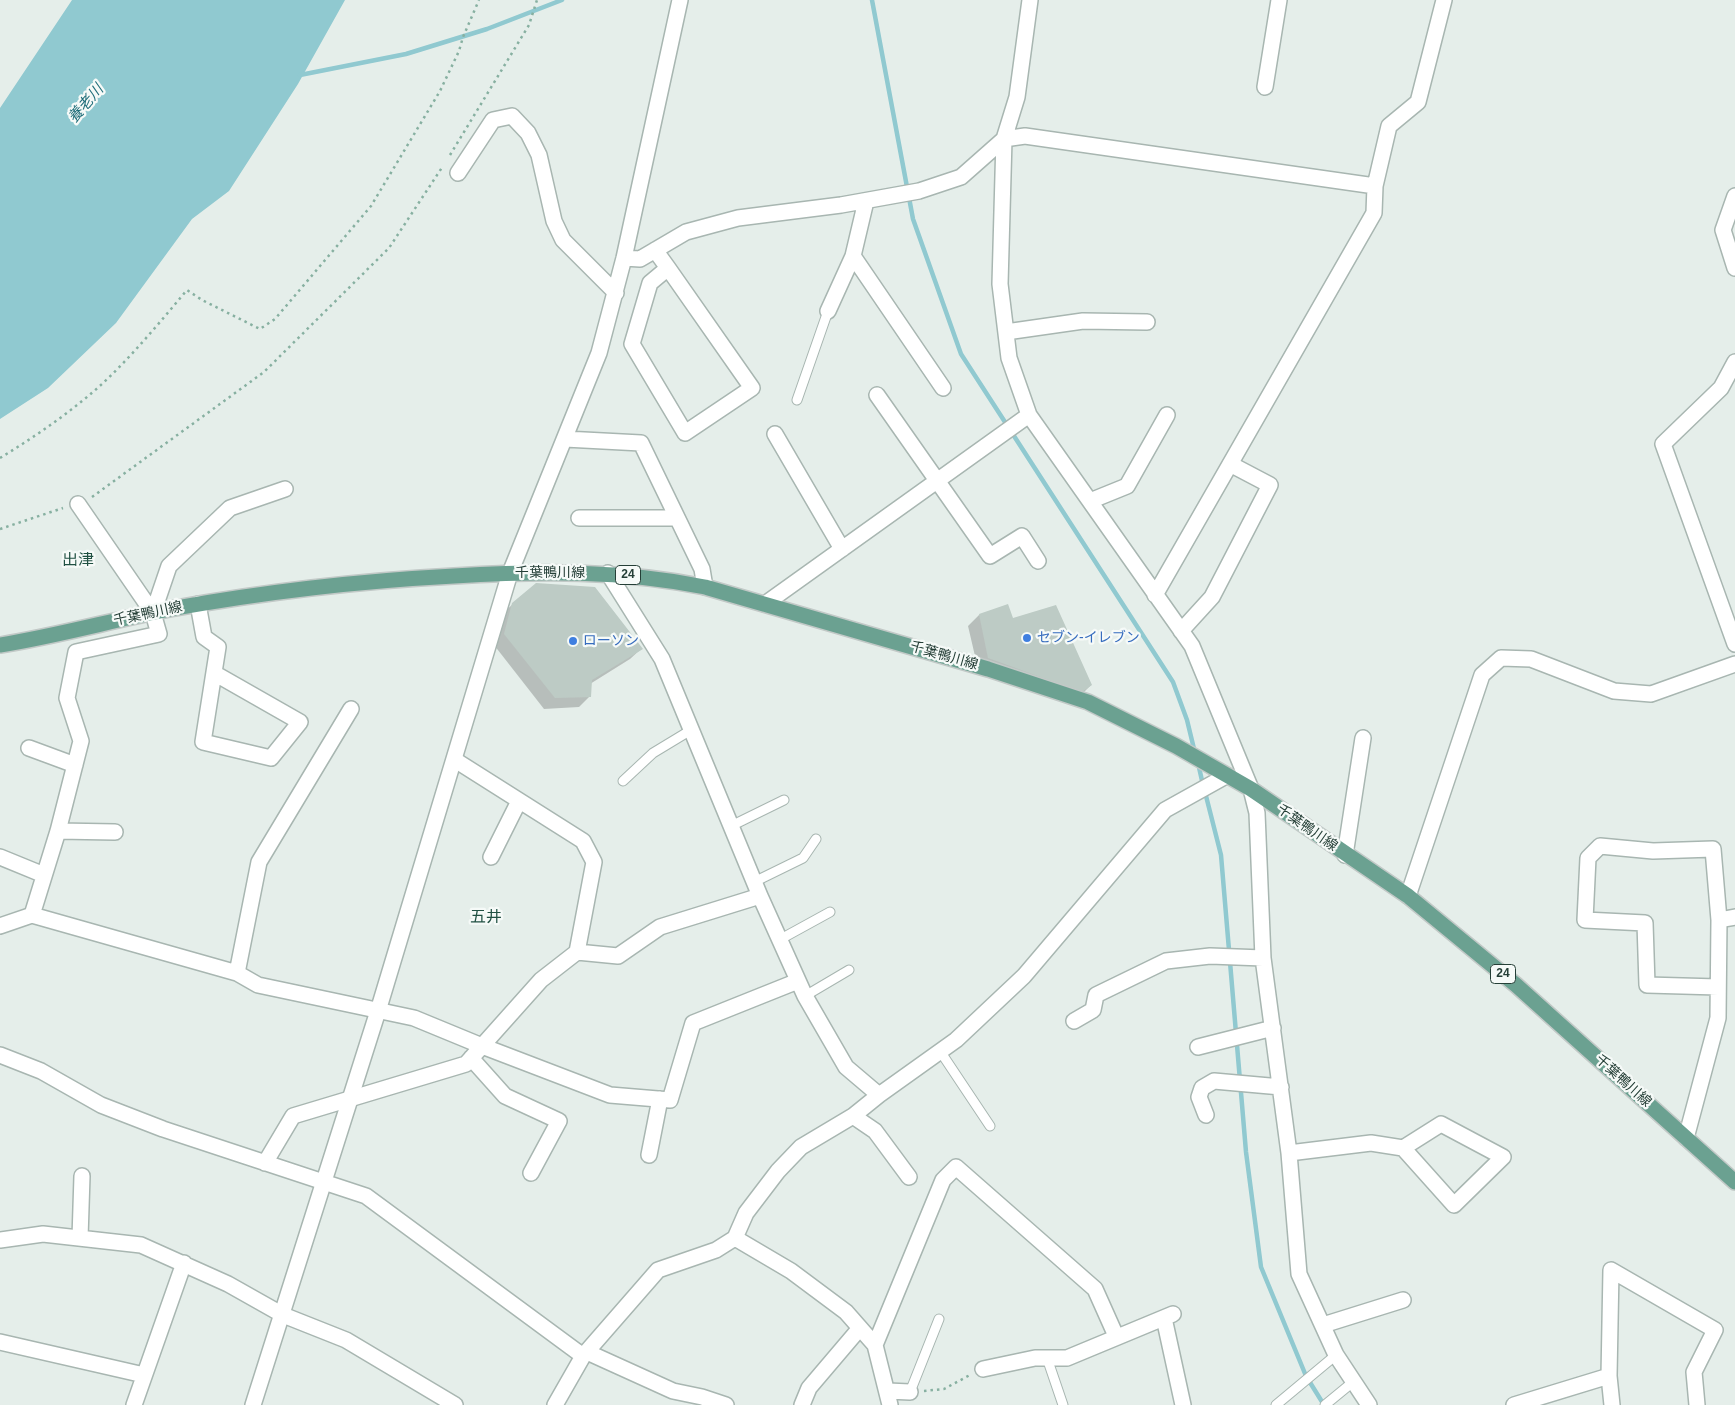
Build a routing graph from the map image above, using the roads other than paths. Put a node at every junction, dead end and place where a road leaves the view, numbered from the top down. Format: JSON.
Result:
{"nodes":[{"id":1,"x":680,"y":0,"type":"edge"},
{"id":2,"x":1030,"y":0,"type":"edge"},
{"id":3,"x":1279,"y":0,"type":"edge"},
{"id":4,"x":1444,"y":0,"type":"edge"},
{"id":5,"x":1265,"y":87,"type":"dead end"},
{"id":6,"x":1004,"y":139,"type":"junction"},
{"id":7,"x":458,"y":173,"type":"dead end"},
{"id":8,"x":1375,"y":186,"type":"junction"},
{"id":9,"x":1735,"y":196,"type":"edge"},
{"id":10,"x":866,"y":201,"type":"junction"},
{"id":11,"x":655,"y":250,"type":"junction"},
{"id":12,"x":853,"y":256,"type":"junction"},
{"id":13,"x":624,"y":258,"type":"junction"},
{"id":14,"x":668,"y":268,"type":"junction"},
{"id":15,"x":1735,"y":268,"type":"edge"},
{"id":16,"x":616,"y":293,"type":"junction"},
{"id":17,"x":828,"y":311,"type":"joint"},
{"id":18,"x":1147,"y":322,"type":"dead end"},
{"id":19,"x":1006,"y":332,"type":"junction"},
{"id":20,"x":1735,"y":362,"type":"edge"},
{"id":21,"x":942,"y":388,"type":"dead end"},
{"id":22,"x":877,"y":395,"type":"dead end"},
{"id":23,"x":797,"y":400,"type":"dead end"},
{"id":24,"x":1030,"y":415,"type":"junction"},
{"id":25,"x":1167,"y":415,"type":"dead end"},
{"id":26,"x":776,"y":434,"type":"dead end"},
{"id":27,"x":565,"y":439,"type":"junction"},
{"id":28,"x":1230,"y":464,"type":"junction"},
{"id":29,"x":937,"y":481,"type":"junction"},
{"id":30,"x":285,"y":489,"type":"dead end"},
{"id":31,"x":1090,"y":501,"type":"junction"},
{"id":32,"x":78,"y":504,"type":"road end"},
{"id":33,"x":579,"y":518,"type":"dead end"},
{"id":34,"x":677,"y":518,"type":"junction"},
{"id":35,"x":842,"y":549,"type":"junction"},
{"id":36,"x":1038,"y":560,"type":"dead end"},
{"id":37,"x":510,"y":573,"type":"junction"},
{"id":38,"x":608,"y":573,"type":"junction"},
{"id":39,"x":705,"y":588,"type":"junction"},
{"id":40,"x":1155,"y":594,"type":"junction"},
{"id":41,"x":198,"y":604,"type":"junction"},
{"id":42,"x":765,"y":604,"type":"junction"},
{"id":43,"x":153,"y":612,"type":"junction"},
{"id":44,"x":1181,"y":631,"type":"junction"},
{"id":45,"x":1735,"y":644,"type":"edge"},
{"id":46,"x":0,"y":645,"type":"edge"},
{"id":47,"x":1735,"y":664,"type":"edge"},
{"id":48,"x":214,"y":673,"type":"junction"},
{"id":49,"x":351,"y":709,"type":"dead end"},
{"id":50,"x":691,"y":730,"type":"junction"},
{"id":51,"x":1362,"y":738,"type":"dead end"},
{"id":52,"x":29,"y":748,"type":"dead end"},
{"id":53,"x":454,"y":760,"type":"junction"},
{"id":54,"x":75,"y":765,"type":"junction"},
{"id":55,"x":1226,"y":776,"type":"junction"},
{"id":56,"x":623,"y":781,"type":"dead end"},
{"id":57,"x":1251,"y":789,"type":"junction"},
{"id":58,"x":784,"y":800,"type":"dead end"},
{"id":59,"x":519,"y":801,"type":"junction"},
{"id":60,"x":731,"y":826,"type":"junction"},
{"id":61,"x":58,"y":831,"type":"junction"},
{"id":62,"x":115,"y":832,"type":"dead end"},
{"id":63,"x":816,"y":839,"type":"dead end"},
{"id":64,"x":1345,"y":854,"type":"junction"},
{"id":65,"x":491,"y":856,"type":"dead end"},
{"id":66,"x":0,"y":857,"type":"edge"},
{"id":67,"x":44,"y":875,"type":"junction"},
{"id":68,"x":754,"y":882,"type":"junction"},
{"id":69,"x":760,"y":896,"type":"junction"},
{"id":70,"x":1408,"y":896,"type":"junction"},
{"id":71,"x":830,"y":912,"type":"dead end"},
{"id":72,"x":32,"y":915,"type":"junction"},
{"id":73,"x":1735,"y":917,"type":"edge"},
{"id":74,"x":1719,"y":920,"type":"junction"},
{"id":75,"x":0,"y":926,"type":"edge"},
{"id":76,"x":779,"y":940,"type":"junction"},
{"id":77,"x":577,"y":952,"type":"junction"},
{"id":78,"x":1263,"y":958,"type":"junction"},
{"id":79,"x":849,"y":970,"type":"dead end"},
{"id":80,"x":237,"y":973,"type":"junction"},
{"id":81,"x":798,"y":981,"type":"junction"},
{"id":82,"x":1718,"y":987,"type":"junction"},
{"id":83,"x":805,"y":996,"type":"junction"},
{"id":84,"x":378,"y":1011,"type":"junction"},
{"id":85,"x":1074,"y":1021,"type":"dead end"},
{"id":86,"x":1273,"y":1028,"type":"junction"},
{"id":87,"x":482,"y":1046,"type":"junction"},
{"id":88,"x":1198,"y":1047,"type":"dead end"},
{"id":89,"x":940,"y":1051,"type":"junction"},
{"id":90,"x":0,"y":1055,"type":"edge"},
{"id":91,"x":471,"y":1058,"type":"junction"},
{"id":92,"x":1281,"y":1088,"type":"junction"},
{"id":93,"x":879,"y":1095,"type":"junction"},
{"id":94,"x":351,"y":1099,"type":"junction"},
{"id":95,"x":660,"y":1099,"type":"junction"},
{"id":96,"x":1206,"y":1115,"type":"dead end"},
{"id":97,"x":853,"y":1116,"type":"junction"},
{"id":98,"x":990,"y":1126,"type":"dead end"},
{"id":99,"x":1686,"y":1138,"type":"junction"},
{"id":100,"x":1403,"y":1148,"type":"junction"},
{"id":101,"x":1289,"y":1153,"type":"junction"},
{"id":102,"x":649,"y":1155,"type":"dead end"},
{"id":103,"x":265,"y":1163,"type":"junction"},
{"id":104,"x":531,"y":1173,"type":"dead end"},
{"id":105,"x":82,"y":1176,"type":"dead end"},
{"id":106,"x":909,"y":1177,"type":"dead end"},
{"id":107,"x":1735,"y":1182,"type":"edge"},
{"id":108,"x":325,"y":1183,"type":"junction"},
{"id":109,"x":80,"y":1238,"type":"junction"},
{"id":110,"x":735,"y":1238,"type":"junction"},
{"id":111,"x":0,"y":1240,"type":"edge"},
{"id":112,"x":184,"y":1263,"type":"junction"},
{"id":113,"x":1403,"y":1300,"type":"dead end"},
{"id":114,"x":282,"y":1315,"type":"junction"},
{"id":115,"x":939,"y":1319,"type":"dead end"},
{"id":116,"x":1323,"y":1325,"type":"junction"},
{"id":117,"x":860,"y":1328,"type":"junction"},
{"id":118,"x":1116,"y":1336,"type":"junction"},
{"id":119,"x":0,"y":1342,"type":"edge"},
{"id":120,"x":875,"y":1345,"type":"junction"},
{"id":121,"x":585,"y":1354,"type":"junction"},
{"id":122,"x":1336,"y":1355,"type":"junction"},
{"id":123,"x":1047,"y":1358,"type":"junction"},
{"id":124,"x":983,"y":1369,"type":"road end"},
{"id":125,"x":144,"y":1375,"type":"junction"},
{"id":126,"x":1609,"y":1376,"type":"junction"},
{"id":127,"x":1353,"y":1382,"type":"junction"},
{"id":128,"x":910,"y":1392,"type":"joint"},
{"id":129,"x":889,"y":1398,"type":"edge"},
{"id":130,"x":134,"y":1405,"type":"edge"},
{"id":131,"x":253,"y":1405,"type":"edge"},
{"id":132,"x":455,"y":1405,"type":"edge"},
{"id":133,"x":554,"y":1405,"type":"edge"},
{"id":134,"x":726,"y":1405,"type":"edge"},
{"id":135,"x":802,"y":1405,"type":"edge"},
{"id":136,"x":1063,"y":1405,"type":"edge"},
{"id":137,"x":1183,"y":1405,"type":"edge"},
{"id":138,"x":1276,"y":1405,"type":"edge"},
{"id":139,"x":1325,"y":1405,"type":"edge"},
{"id":140,"x":1369,"y":1405,"type":"edge"},
{"id":141,"x":1514,"y":1405,"type":"edge"},
{"id":142,"x":1612,"y":1405,"type":"edge"},
{"id":143,"x":1697,"y":1405,"type":"edge"}],
"edges":[{"from":1,"to":13,"type":"street"},
{"from":2,"to":6,"type":"street"},
{"from":3,"to":5,"type":"street"},
{"from":4,"to":8,"type":"street"},
{"from":6,"to":8,"type":"street"},
{"from":6,"to":10,"type":"street"},
{"from":6,"to":19,"type":"street"},
{"from":7,"to":16,"type":"street"},
{"from":8,"to":28,"type":"street"},
{"from":9,"to":15,"type":"street"},
{"from":10,"to":11,"type":"street"},
{"from":10,"to":12,"type":"street"},
{"from":11,"to":13,"type":"street"},
{"from":11,"to":14,"type":"street"},
{"from":12,"to":17,"type":"street"},
{"from":12,"to":21,"type":"street"},
{"from":13,"to":16,"type":"street"},
{"from":14,"to":14,"type":"street"},
{"from":16,"to":27,"type":"street"},
{"from":17,"to":23,"type":"lane"},
{"from":18,"to":19,"type":"street"},
{"from":19,"to":24,"type":"street"},
{"from":20,"to":45,"type":"street"},
{"from":22,"to":29,"type":"street"},
{"from":24,"to":29,"type":"street"},
{"from":24,"to":31,"type":"street"},
{"from":25,"to":31,"type":"street"},
{"from":26,"to":35,"type":"street"},
{"from":27,"to":34,"type":"street"},
{"from":27,"to":37,"type":"street"},
{"from":28,"to":40,"type":"street"},
{"from":28,"to":44,"type":"street"},
{"from":29,"to":35,"type":"street"},
{"from":29,"to":36,"type":"street"},
{"from":30,"to":43,"type":"street"},
{"from":31,"to":40,"type":"street"},
{"from":32,"to":43,"type":"street"},
{"from":33,"to":34,"type":"street"},
{"from":34,"to":39,"type":"street"},
{"from":35,"to":42,"type":"street"},
{"from":37,"to":38,"type":"main road","name":"千葉鴨川線","number":"24"},
{"from":37,"to":41,"type":"main road","name":"千葉鴨川線","number":"24"},
{"from":37,"to":53,"type":"street"},
{"from":38,"to":39,"type":"main road","name":"千葉鴨川線","number":"24"},
{"from":38,"to":50,"type":"street"},
{"from":39,"to":42,"type":"main road","name":"千葉鴨川線","number":"24"},
{"from":40,"to":44,"type":"street"},
{"from":41,"to":43,"type":"main road","name":"千葉鴨川線","number":"24"},
{"from":41,"to":48,"type":"street"},
{"from":42,"to":55,"type":"main road","name":"千葉鴨川線","number":"24"},
{"from":43,"to":46,"type":"main road","name":"千葉鴨川線","number":"24"},
{"from":43,"to":54,"type":"street"},
{"from":44,"to":57,"type":"street"},
{"from":47,"to":70,"type":"street"},
{"from":48,"to":48,"type":"street"},
{"from":49,"to":80,"type":"street"},
{"from":50,"to":56,"type":"lane"},
{"from":50,"to":60,"type":"street"},
{"from":51,"to":64,"type":"street"},
{"from":52,"to":54,"type":"street"},
{"from":53,"to":59,"type":"street"},
{"from":53,"to":84,"type":"street"},
{"from":54,"to":61,"type":"street"},
{"from":55,"to":57,"type":"main road","name":"千葉鴨川線","number":"24"},
{"from":55,"to":89,"type":"street"},
{"from":57,"to":64,"type":"main road","name":"千葉鴨川線","number":"24"},
{"from":57,"to":78,"type":"street"},
{"from":58,"to":60,"type":"lane"},
{"from":59,"to":65,"type":"street"},
{"from":59,"to":77,"type":"street"},
{"from":60,"to":68,"type":"street"},
{"from":61,"to":62,"type":"street"},
{"from":61,"to":67,"type":"street"},
{"from":63,"to":68,"type":"lane"},
{"from":64,"to":70,"type":"main road","name":"千葉鴨川線","number":"24"},
{"from":66,"to":67,"type":"street"},
{"from":67,"to":72,"type":"street"},
{"from":68,"to":69,"type":"street"},
{"from":69,"to":76,"type":"street"},
{"from":69,"to":77,"type":"street"},
{"from":70,"to":99,"type":"main road","name":"千葉鴨川線","number":"24"},
{"from":71,"to":76,"type":"lane"},
{"from":72,"to":75,"type":"street"},
{"from":72,"to":80,"type":"street"},
{"from":73,"to":74,"type":"street"},
{"from":74,"to":82,"type":"street"},
{"from":74,"to":82,"type":"street"},
{"from":76,"to":81,"type":"street"},
{"from":77,"to":87,"type":"street"},
{"from":78,"to":85,"type":"street"},
{"from":78,"to":86,"type":"street"},
{"from":79,"to":83,"type":"lane"},
{"from":80,"to":84,"type":"street"},
{"from":81,"to":83,"type":"street"},
{"from":81,"to":95,"type":"street"},
{"from":82,"to":99,"type":"street"},
{"from":83,"to":93,"type":"street"},
{"from":84,"to":87,"type":"street"},
{"from":84,"to":94,"type":"street"},
{"from":86,"to":88,"type":"street"},
{"from":86,"to":92,"type":"street"},
{"from":87,"to":91,"type":"street"},
{"from":87,"to":95,"type":"street"},
{"from":89,"to":93,"type":"street"},
{"from":89,"to":98,"type":"lane"},
{"from":90,"to":103,"type":"street"},
{"from":91,"to":94,"type":"street"},
{"from":91,"to":104,"type":"street"},
{"from":92,"to":96,"type":"street"},
{"from":92,"to":101,"type":"street"},
{"from":93,"to":97,"type":"street"},
{"from":94,"to":103,"type":"street"},
{"from":94,"to":108,"type":"street"},
{"from":95,"to":102,"type":"street"},
{"from":97,"to":106,"type":"street"},
{"from":97,"to":110,"type":"street"},
{"from":99,"to":107,"type":"main road","name":"千葉鴨川線","number":"24"},
{"from":100,"to":100,"type":"street"},
{"from":100,"to":101,"type":"street"},
{"from":101,"to":116,"type":"street"},
{"from":103,"to":108,"type":"street"},
{"from":105,"to":109,"type":"street"},
{"from":108,"to":114,"type":"street"},
{"from":108,"to":121,"type":"street"},
{"from":109,"to":111,"type":"street"},
{"from":109,"to":112,"type":"street"},
{"from":110,"to":117,"type":"street"},
{"from":110,"to":121,"type":"street"},
{"from":112,"to":114,"type":"street"},
{"from":112,"to":125,"type":"street"},
{"from":113,"to":116,"type":"street"},
{"from":114,"to":131,"type":"street"},
{"from":114,"to":132,"type":"street"},
{"from":115,"to":128,"type":"lane"},
{"from":116,"to":122,"type":"street"},
{"from":117,"to":120,"type":"street"},
{"from":117,"to":135,"type":"street"},
{"from":118,"to":120,"type":"street"},
{"from":118,"to":123,"type":"street"},
{"from":118,"to":137,"type":"street"},
{"from":119,"to":125,"type":"street"},
{"from":120,"to":129,"type":"street"},
{"from":121,"to":133,"type":"street"},
{"from":121,"to":134,"type":"street"},
{"from":122,"to":127,"type":"street"},
{"from":122,"to":138,"type":"lane"},
{"from":123,"to":124,"type":"street"},
{"from":123,"to":136,"type":"lane"},
{"from":125,"to":130,"type":"street"},
{"from":126,"to":141,"type":"street"},
{"from":126,"to":142,"type":"street"},
{"from":126,"to":143,"type":"street"},
{"from":127,"to":139,"type":"lane"},
{"from":127,"to":140,"type":"street"},
{"from":128,"to":129,"type":"street"}]}
